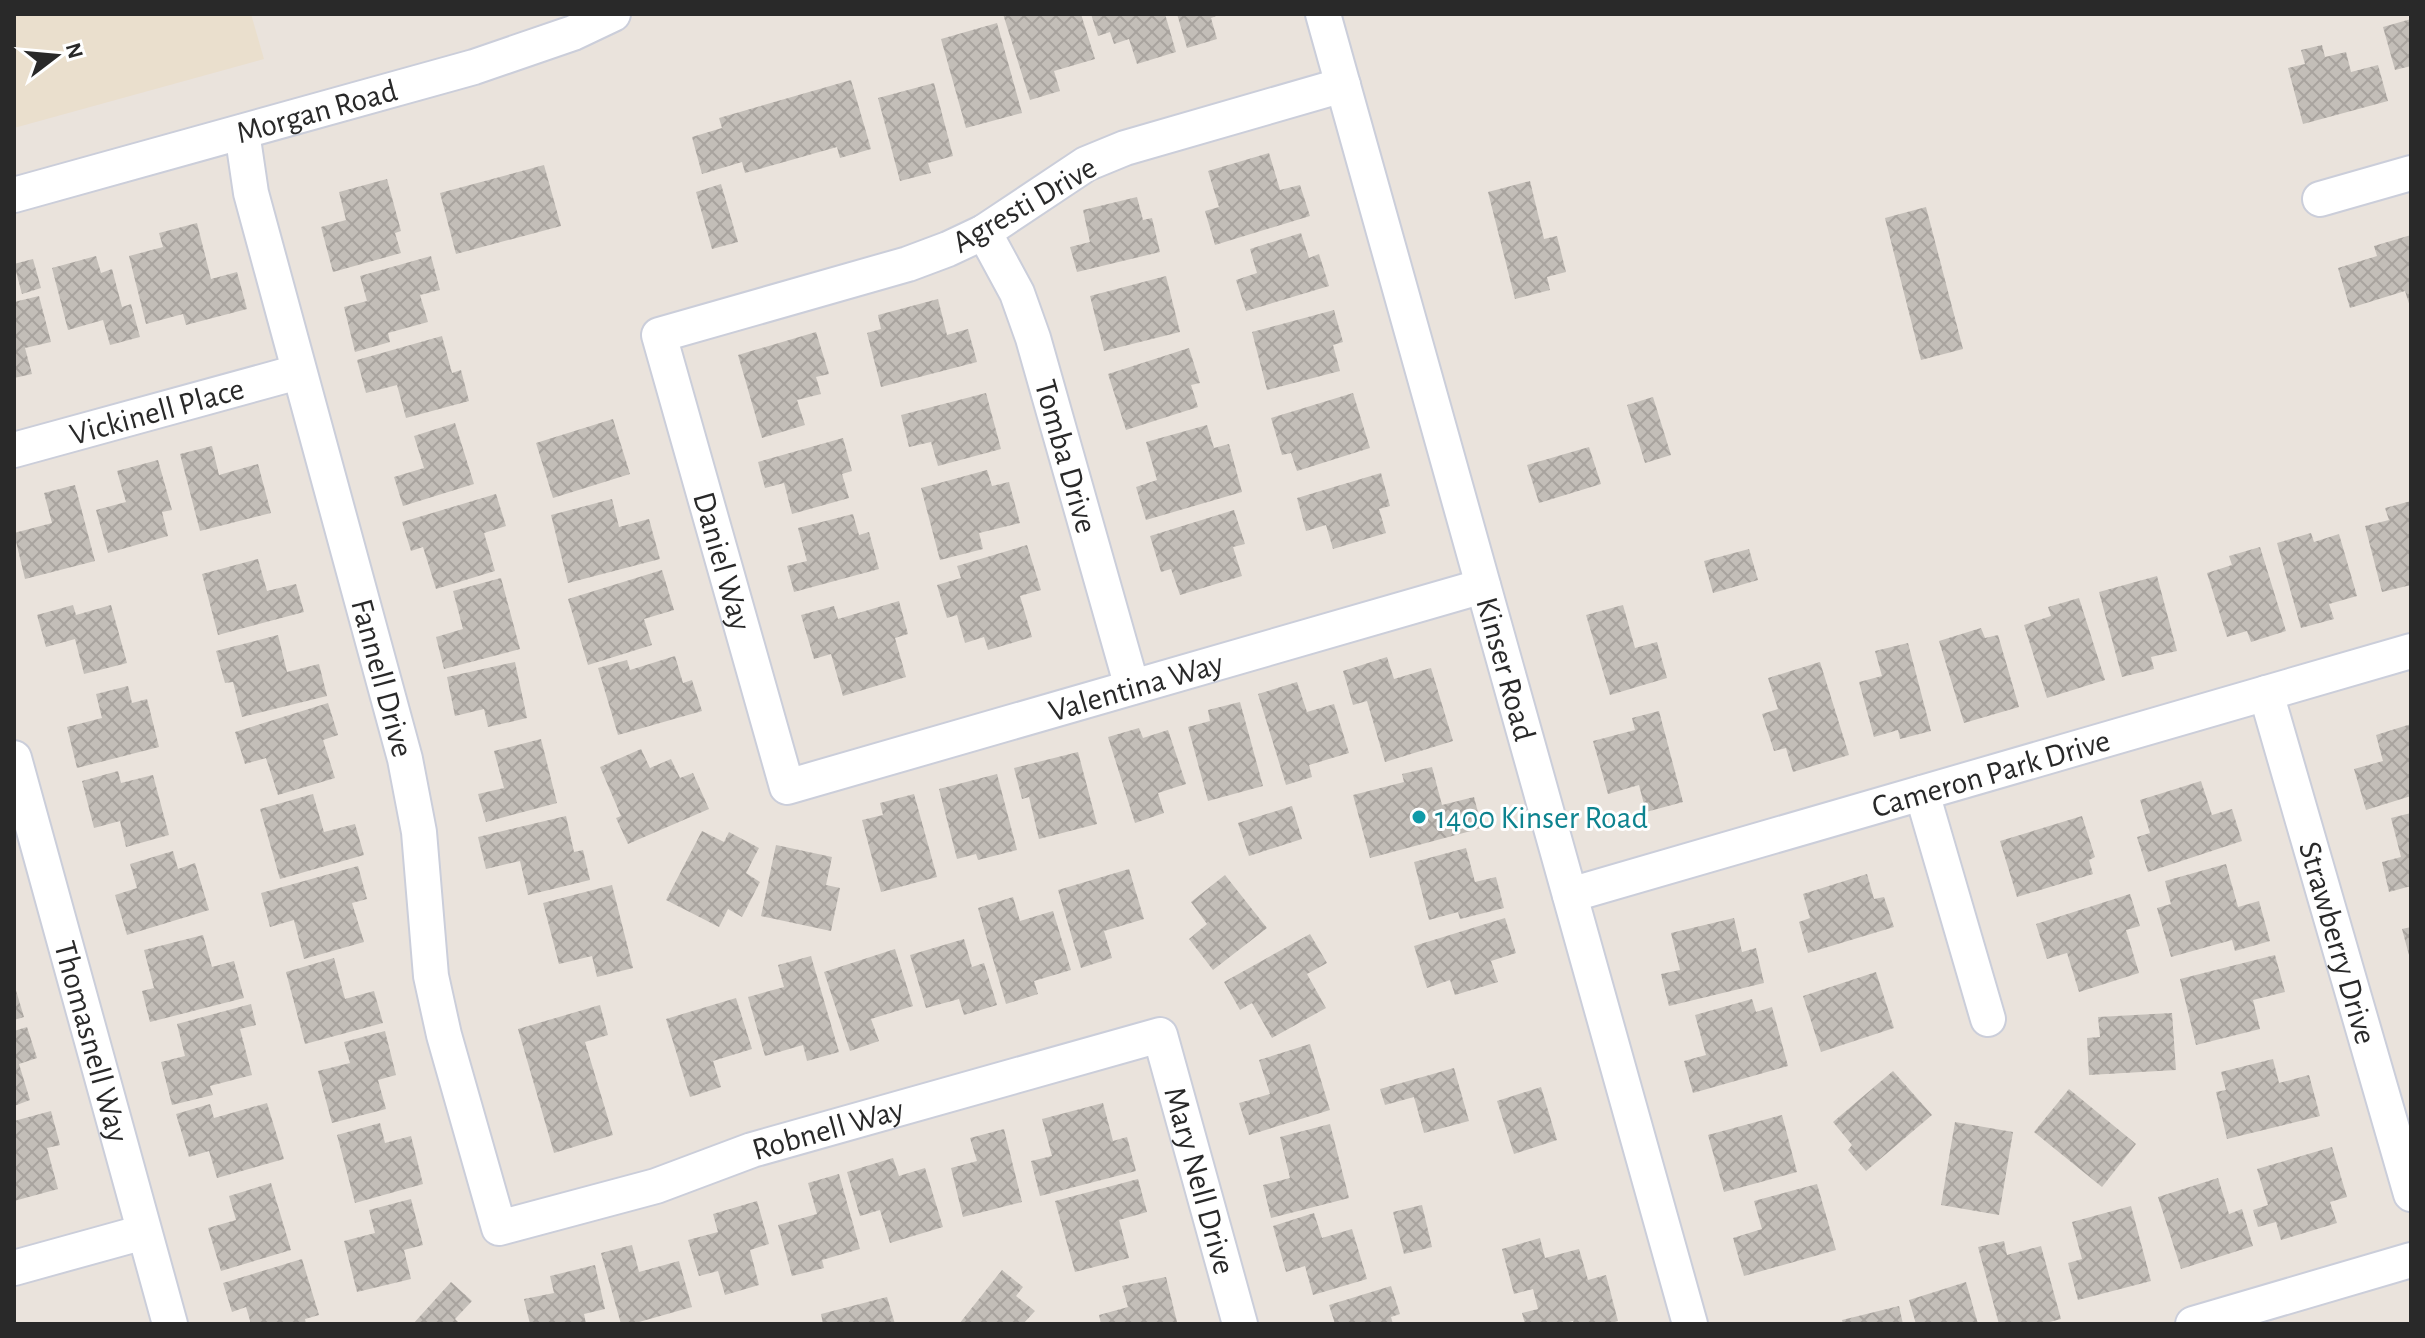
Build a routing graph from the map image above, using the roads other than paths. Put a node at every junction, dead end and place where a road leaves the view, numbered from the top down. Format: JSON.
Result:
{"nodes":[{"id":1,"x":613,"y":14,"type":"edge"},
{"id":2,"x":1323,"y":14,"type":"edge"},
{"id":3,"x":1343,"y":85,"type":"junction"},
{"id":4,"x":242,"y":132,"type":"junction"},
{"id":5,"x":2411,"y":173,"type":"edge"},
{"id":6,"x":14,"y":195,"type":"edge"},
{"id":7,"x":2320,"y":199,"type":"dead end"},
{"id":8,"x":984,"y":232,"type":"junction"},
{"id":9,"x":659,"y":335,"type":"joint"},
{"id":10,"x":298,"y":372,"type":"junction"},
{"id":11,"x":14,"y":450,"type":"edge"},
{"id":12,"x":1483,"y":586,"type":"junction"},
{"id":13,"x":2411,"y":651,"type":"edge"},
{"id":14,"x":1132,"y":687,"type":"junction"},
{"id":15,"x":2266,"y":693,"type":"junction"},
{"id":16,"x":14,"y":758,"type":"edge"},
{"id":17,"x":787,"y":787,"type":"joint"},
{"id":18,"x":1922,"y":793,"type":"junction"},
{"id":19,"x":1570,"y":895,"type":"junction"},
{"id":20,"x":1988,"y":1019,"type":"dead end"},
{"id":21,"x":1160,"y":1035,"type":"joint"},
{"id":22,"x":2411,"y":1194,"type":"edge"},
{"id":23,"x":499,"y":1228,"type":"joint"},
{"id":24,"x":144,"y":1232,"type":"junction"},
{"id":25,"x":2411,"y":1260,"type":"edge"},
{"id":26,"x":14,"y":1268,"type":"edge"},
{"id":27,"x":170,"y":1324,"type":"edge"},
{"id":28,"x":1240,"y":1324,"type":"edge"},
{"id":29,"x":1690,"y":1324,"type":"edge"},
{"id":30,"x":2193,"y":1324,"type":"edge"}],
"edges":[{"from":1,"to":4,"type":"street","name":"Morgan Road"},
{"from":2,"to":3,"type":"street","name":"Kinser Road"},
{"from":3,"to":8,"type":"street","name":"Agresti Drive"},
{"from":3,"to":12,"type":"street","name":"Kinser Road"},
{"from":4,"to":6,"type":"street","name":"Morgan Road"},
{"from":4,"to":10,"type":"street","name":"Fannell Drive"},
{"from":5,"to":7,"type":"street"},
{"from":8,"to":9,"type":"street","name":"Agresti Drive"},
{"from":8,"to":14,"type":"street","name":"Tomba Drive"},
{"from":9,"to":17,"type":"street","name":"Daniel Way"},
{"from":10,"to":11,"type":"street","name":"Vickinell Place"},
{"from":10,"to":23,"type":"street","name":"Fannell Drive"},
{"from":12,"to":14,"type":"street","name":"Valentina Way"},
{"from":12,"to":19,"type":"street","name":"Kinser Road"},
{"from":13,"to":15,"type":"street","name":"Cameron Park Drive"},
{"from":14,"to":17,"type":"street","name":"Valentina Way"},
{"from":15,"to":18,"type":"street","name":"Cameron Park Drive"},
{"from":15,"to":22,"type":"street","name":"Strawberry Drive"},
{"from":16,"to":24,"type":"street","name":"Thomasnell Way"},
{"from":18,"to":19,"type":"street","name":"Cameron Park Drive"},
{"from":18,"to":20,"type":"street"},
{"from":19,"to":29,"type":"street","name":"Kinser Road"},
{"from":21,"to":23,"type":"street","name":"Robnell Way"},
{"from":21,"to":28,"type":"street","name":"Mary Nell Drive"},
{"from":24,"to":26,"type":"street"},
{"from":24,"to":27,"type":"street","name":"Thomasnell Way"},
{"from":25,"to":30,"type":"street"}]}
